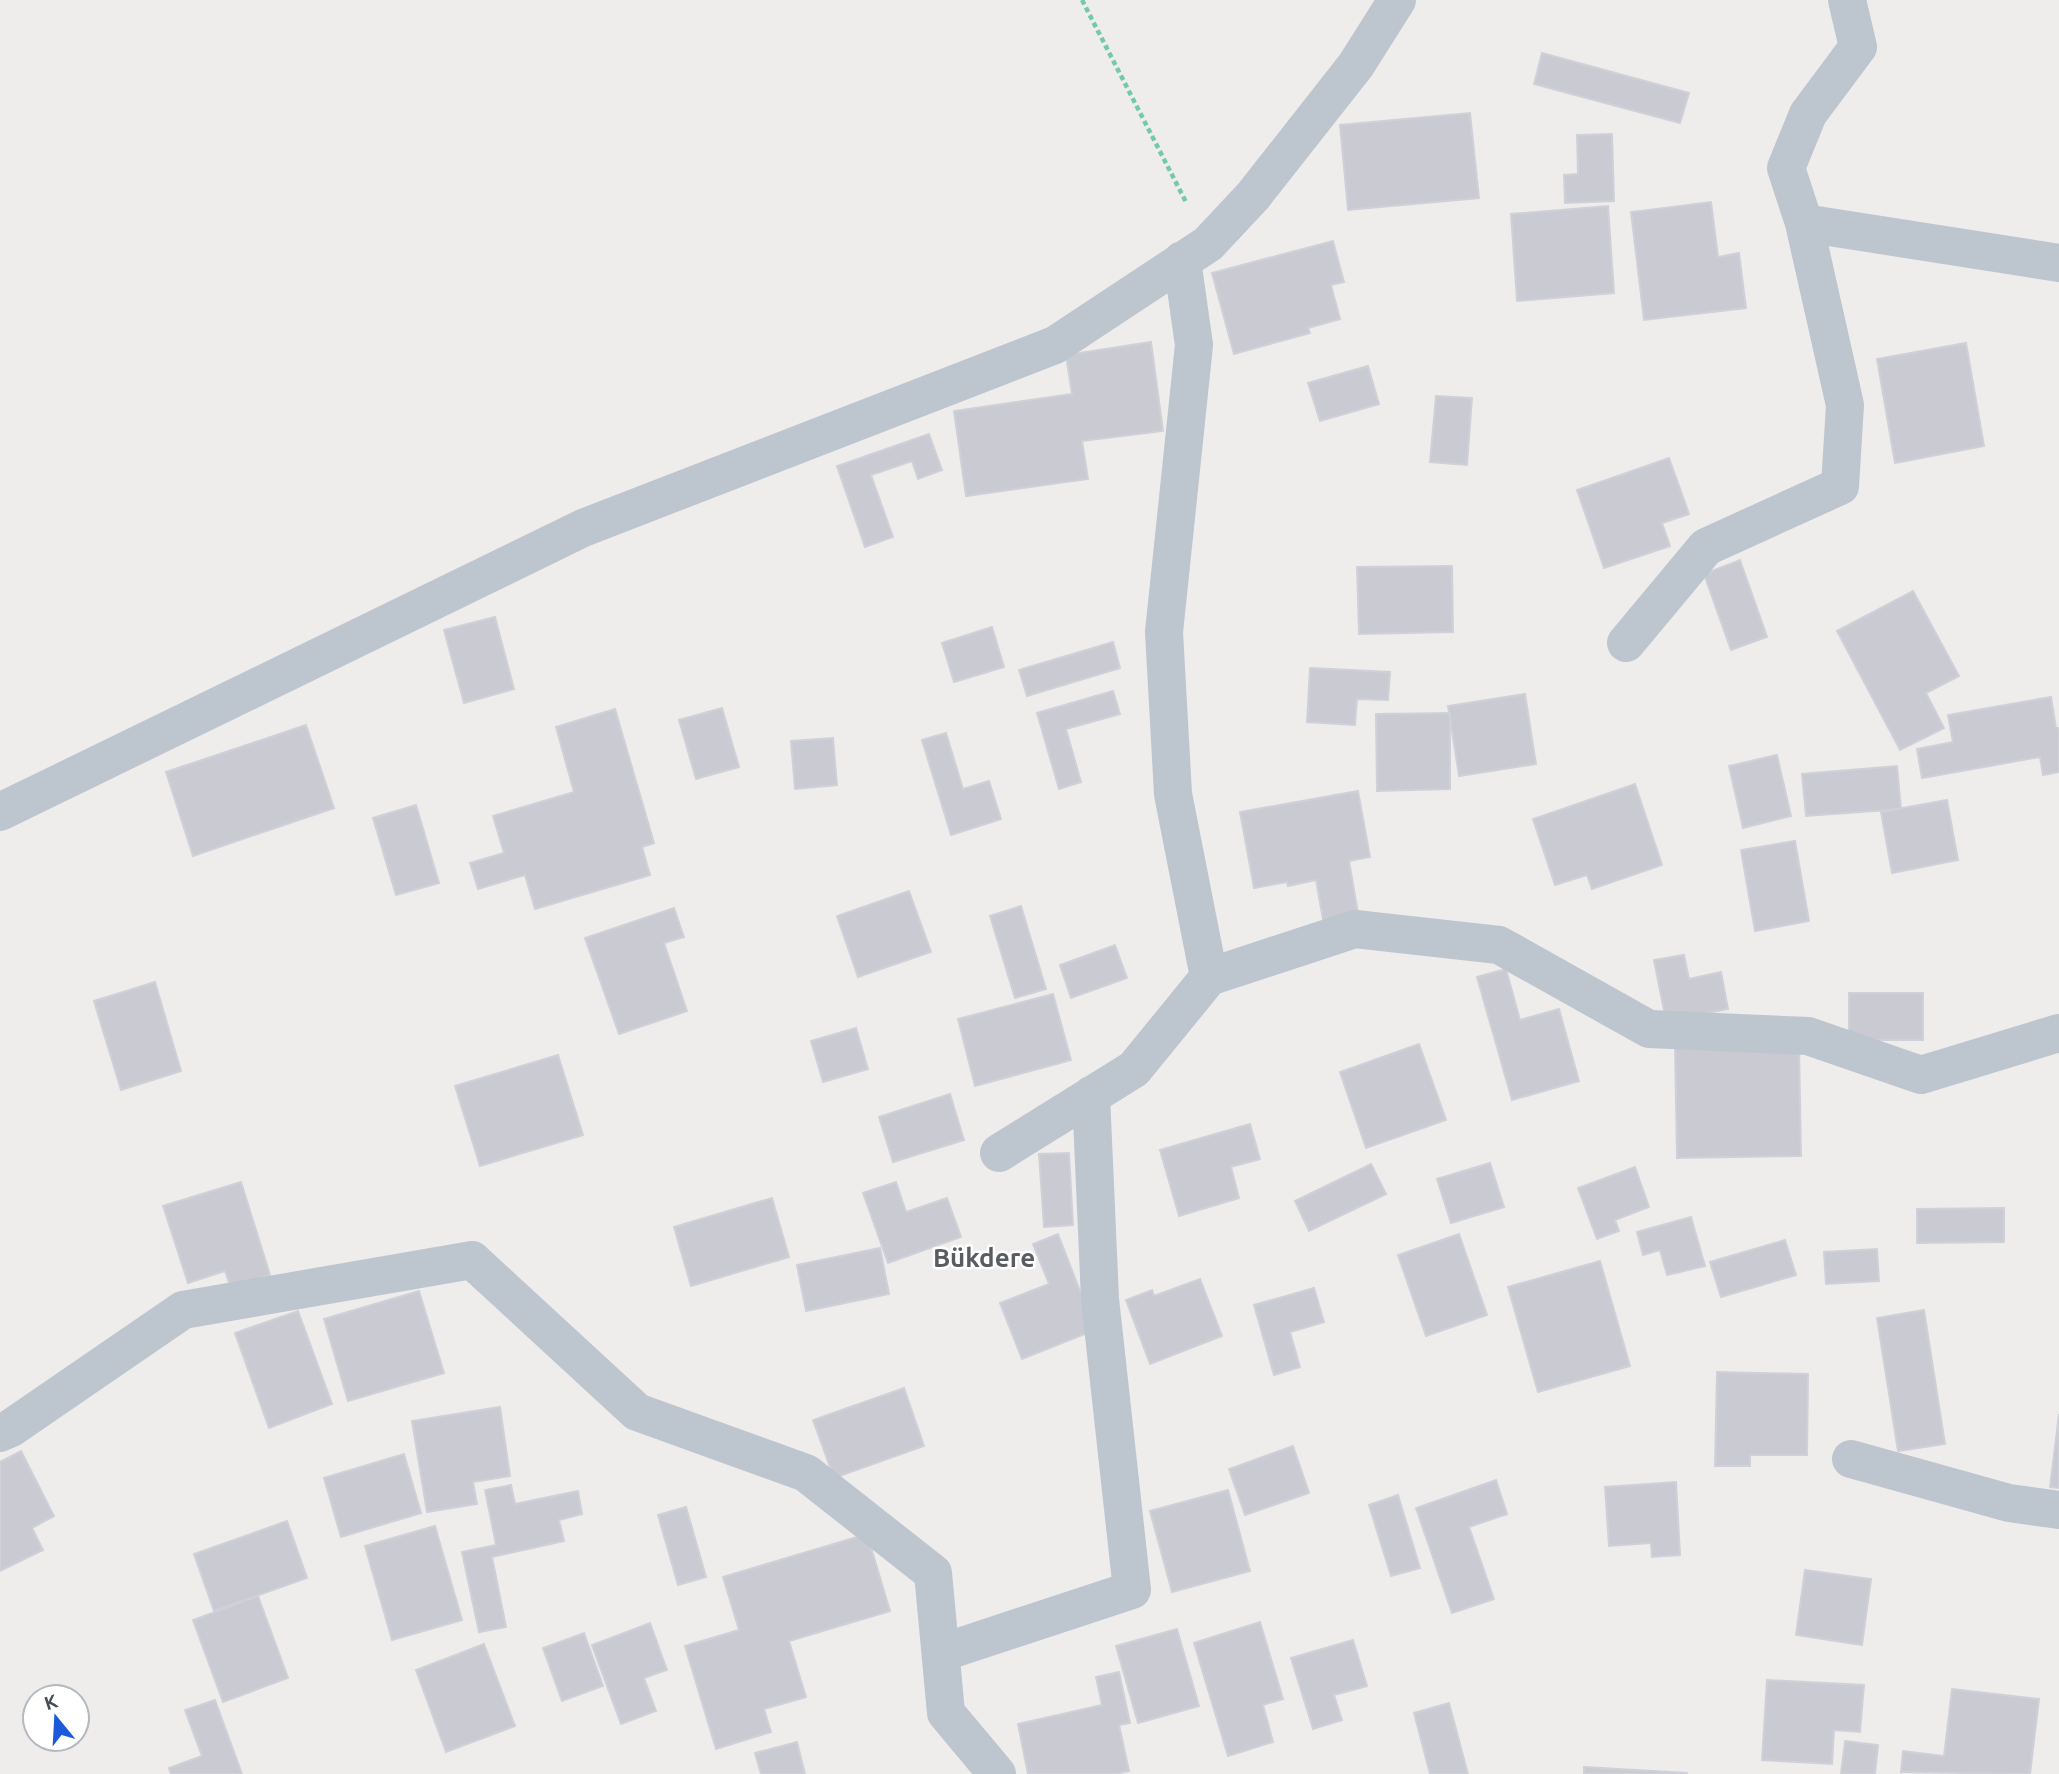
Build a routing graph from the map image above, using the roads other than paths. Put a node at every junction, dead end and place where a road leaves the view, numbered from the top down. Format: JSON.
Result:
{"nodes":[{"id":1,"x":1397,"y":0,"type":"edge"},
{"id":2,"x":1847,"y":0,"type":"edge"},
{"id":3,"x":1804,"y":223,"type":"junction"},
{"id":4,"x":1195,"y":252,"type":"junction"},
{"id":5,"x":2059,"y":263,"type":"edge"},
{"id":6,"x":1626,"y":643,"type":"dead end"},
{"id":7,"x":0,"y":811,"type":"edge"},
{"id":8,"x":1209,"y":977,"type":"junction"},
{"id":9,"x":2059,"y":1033,"type":"edge"},
{"id":10,"x":1091,"y":1095,"type":"junction"},
{"id":11,"x":999,"y":1153,"type":"dead end"},
{"id":12,"x":0,"y":1433,"type":"edge"},
{"id":13,"x":1851,"y":1459,"type":"dead end"},
{"id":14,"x":2059,"y":1510,"type":"edge"},
{"id":15,"x":940,"y":1653,"type":"junction"},
{"id":16,"x":997,"y":1774,"type":"edge"}],
"edges":[{"from":1,"to":4,"type":"street"},
{"from":2,"to":3,"type":"street"},
{"from":3,"to":5,"type":"street"},
{"from":3,"to":6,"type":"street"},
{"from":4,"to":7,"type":"street"},
{"from":4,"to":8,"type":"street"},
{"from":8,"to":9,"type":"street"},
{"from":8,"to":10,"type":"street"},
{"from":10,"to":11,"type":"street"},
{"from":10,"to":15,"type":"street"},
{"from":12,"to":15,"type":"street"},
{"from":13,"to":14,"type":"street"},
{"from":15,"to":16,"type":"street"}]}
